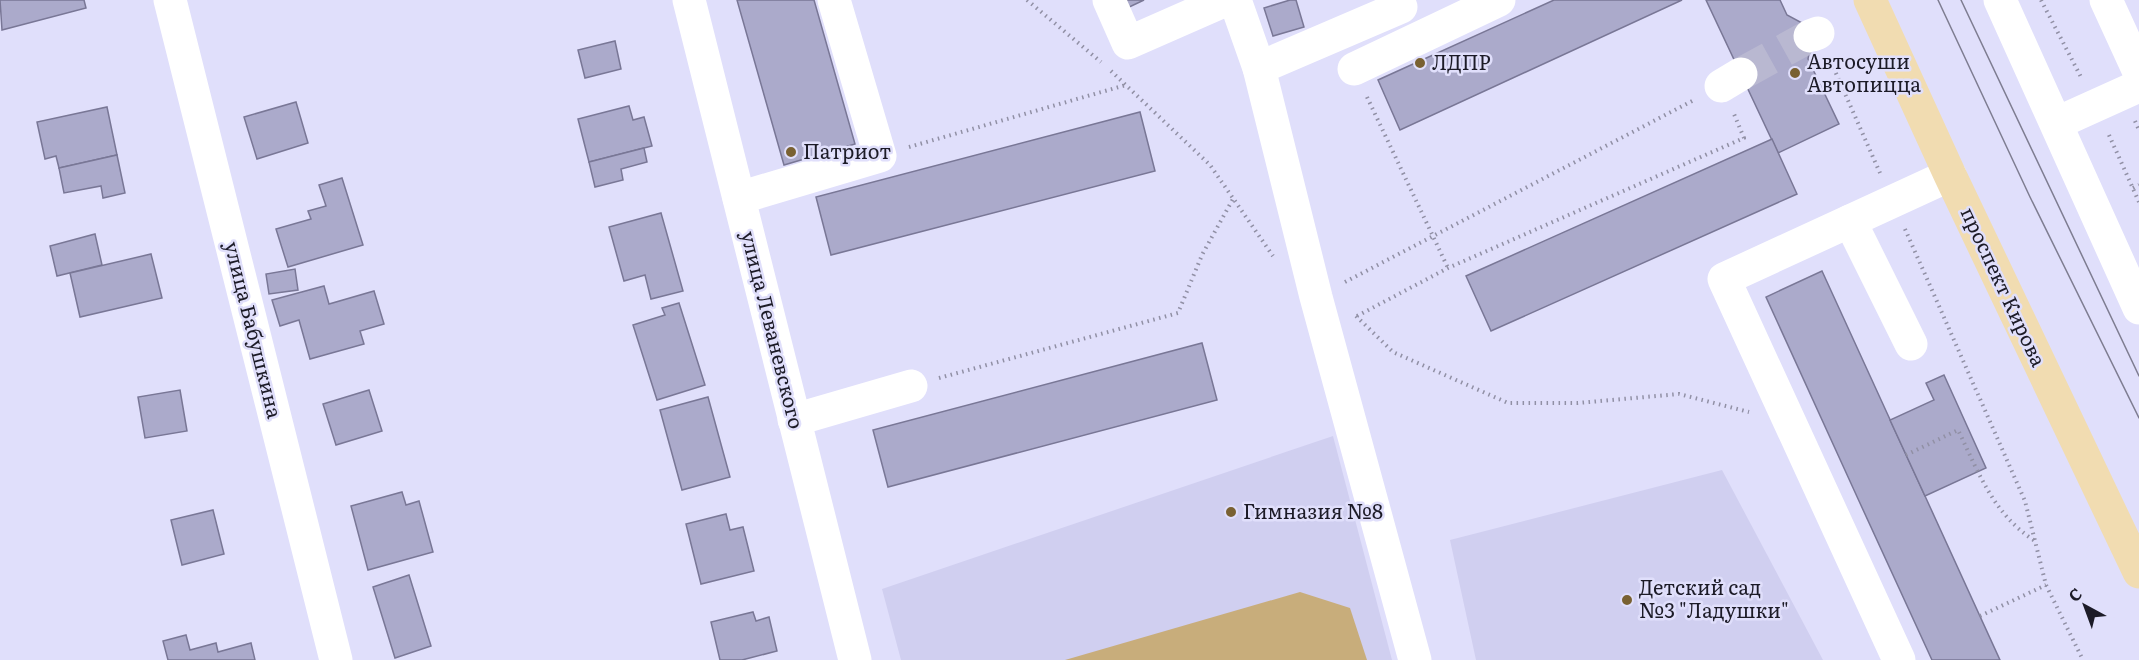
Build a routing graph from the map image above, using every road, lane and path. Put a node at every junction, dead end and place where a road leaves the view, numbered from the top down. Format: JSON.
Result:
{"nodes":[{"id":1,"x":170,"y":0,"type":"edge"},
{"id":2,"x":689,"y":0,"type":"edge"},
{"id":3,"x":834,"y":0,"type":"edge"},
{"id":4,"x":1026,"y":0,"type":"edge"},
{"id":5,"x":1109,"y":0,"type":"edge"},
{"id":6,"x":1226,"y":0,"type":"edge"},
{"id":7,"x":1235,"y":0,"type":"edge"},
{"id":8,"x":1499,"y":0,"type":"edge"},
{"id":9,"x":1870,"y":0,"type":"edge"},
{"id":10,"x":2000,"y":0,"type":"edge"},
{"id":11,"x":2106,"y":0,"type":"edge"},
{"id":12,"x":1401,"y":7,"type":"dead end"},
{"id":13,"x":1814,"y":35,"type":"dead end"},
{"id":14,"x":1259,"y":68,"type":"junction"},
{"id":15,"x":1354,"y":69,"type":"joint"},
{"id":16,"x":2139,"y":72,"type":"edge"},
{"id":17,"x":1126,"y":85,"type":"junction"},
{"id":18,"x":2139,"y":86,"type":"edge"},
{"id":19,"x":2056,"y":123,"type":"junction"},
{"id":20,"x":880,"y":156,"type":"junction"},
{"id":21,"x":1950,"y":175,"type":"junction"},
{"id":22,"x":2139,"y":185,"type":"edge"},
{"id":23,"x":2133,"y":188,"type":"dead end"},
{"id":24,"x":739,"y":198,"type":"junction"},
{"id":25,"x":1233,"y":199,"type":"junction"},
{"id":26,"x":1892,"y":202,"type":"junction"},
{"id":27,"x":1850,"y":221,"type":"junction"},
{"id":28,"x":1433,"y":238,"type":"junction"},
{"id":29,"x":1274,"y":258,"type":"dead end"},
{"id":30,"x":1448,"y":268,"type":"junction"},
{"id":31,"x":2136,"y":294,"type":"edge"},
{"id":32,"x":1316,"y":297,"type":"junction"},
{"id":33,"x":1357,"y":316,"type":"junction"},
{"id":34,"x":1911,"y":344,"type":"dead end"},
{"id":35,"x":911,"y":386,"type":"joint"},
{"id":36,"x":794,"y":420,"type":"junction"},
{"id":37,"x":1788,"y":421,"type":"junction"},
{"id":38,"x":1906,"y":455,"type":"dead end"},
{"id":39,"x":2035,"y":541,"type":"junction"},
{"id":40,"x":2139,"y":572,"type":"edge"},
{"id":41,"x":2046,"y":585,"type":"junction"},
{"id":42,"x":1980,"y":616,"type":"dead end"},
{"id":43,"x":336,"y":660,"type":"edge"},
{"id":44,"x":855,"y":660,"type":"edge"},
{"id":45,"x":1415,"y":660,"type":"edge"},
{"id":46,"x":1899,"y":660,"type":"edge"},
{"id":47,"x":2083,"y":660,"type":"edge"}],
"edges":[{"from":1,"to":43,"type":"street","name":"улица Бабушкина"},
{"from":2,"to":24,"type":"street","name":"улица Леваневского"},
{"from":3,"to":20,"type":"street"},
{"from":4,"to":17,"type":"path"},
{"from":5,"to":6,"type":"street"},
{"from":7,"to":14,"type":"street"},
{"from":8,"to":15,"type":"street"},
{"from":9,"to":21,"type":"main road","name":"проспект Кирова"},
{"from":10,"to":19,"type":"street"},
{"from":11,"to":16,"type":"street"},
{"from":12,"to":14,"type":"street"},
{"from":13,"to":26,"type":"path"},
{"from":14,"to":32,"type":"street"},
{"from":15,"to":28,"type":"path"},
{"from":17,"to":20,"type":"path"},
{"from":17,"to":25,"type":"path"},
{"from":18,"to":19,"type":"street"},
{"from":19,"to":31,"type":"street"},
{"from":20,"to":24,"type":"street"},
{"from":21,"to":26,"type":"street"},
{"from":21,"to":40,"type":"main road","name":"проспект Кирова"},
{"from":22,"to":23,"type":"path"},
{"from":24,"to":36,"type":"street","name":"улица Леваневского"},
{"from":25,"to":29,"type":"path"},
{"from":25,"to":35,"type":"path"},
{"from":26,"to":27,"type":"street"},
{"from":26,"to":39,"type":"path"},
{"from":27,"to":34,"type":"street"},
{"from":27,"to":37,"type":"street"},
{"from":28,"to":30,"type":"path"},
{"from":28,"to":30,"type":"path"},
{"from":28,"to":32,"type":"path"},
{"from":30,"to":33,"type":"path"},
{"from":32,"to":33,"type":"path"},
{"from":32,"to":45,"type":"street"},
{"from":33,"to":37,"type":"path"},
{"from":35,"to":36,"type":"street"},
{"from":36,"to":44,"type":"street","name":"улица Леваневского"},
{"from":37,"to":46,"type":"street"},
{"from":38,"to":39,"type":"path"},
{"from":39,"to":41,"type":"path"},
{"from":41,"to":42,"type":"path"},
{"from":41,"to":47,"type":"path"}]}
